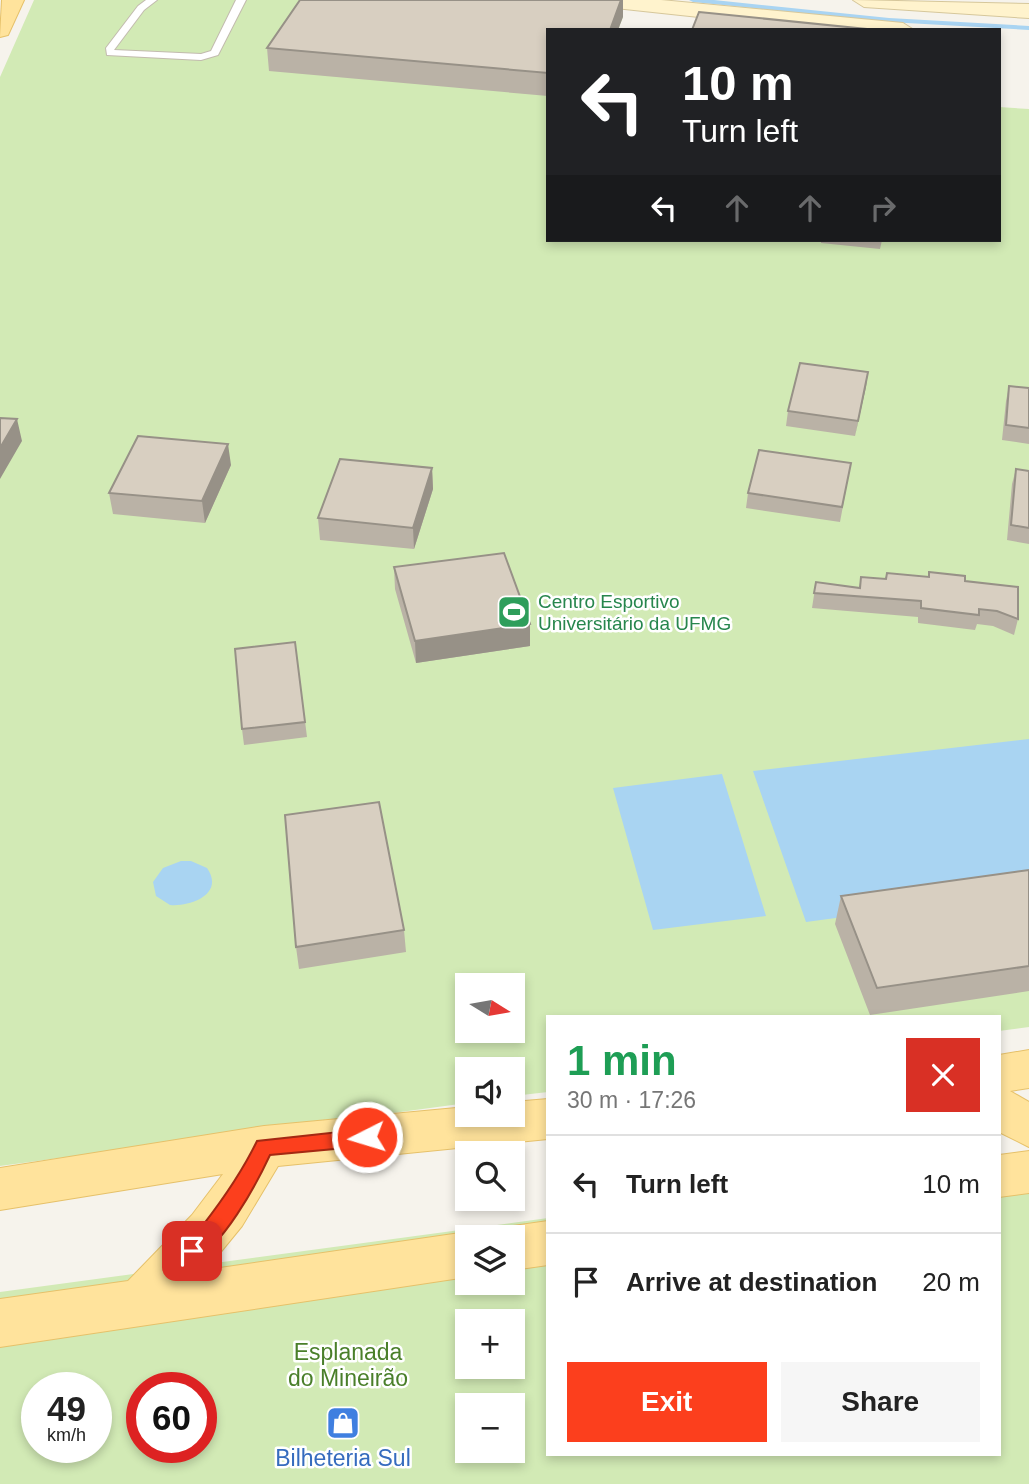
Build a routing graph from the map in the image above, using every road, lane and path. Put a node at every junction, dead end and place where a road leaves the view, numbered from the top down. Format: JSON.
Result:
{"nodes":[{"id":1,"x":13,"y":0,"type":"edge"},
{"id":2,"x":152,"y":0,"type":"edge"},
{"id":3,"x":241,"y":0,"type":"edge"},
{"id":4,"x":606,"y":0,"type":"edge"},
{"id":5,"x":864,"y":0,"type":"edge"},
{"id":6,"x":1029,"y":11,"type":"edge"},
{"id":7,"x":880,"y":28,"type":"edge"},
{"id":8,"x":0,"y":30,"type":"edge"},
{"id":9,"x":1029,"y":1069,"type":"edge"},
{"id":10,"x":1001,"y":1074,"type":"edge"},
{"id":11,"x":1001,"y":1108,"type":"edge"},
{"id":12,"x":546,"y":1119,"type":"edge"},
{"id":13,"x":1029,"y":1127,"type":"edge"},
{"id":14,"x":264,"y":1147,"type":"junction"},
{"id":15,"x":1029,"y":1171,"type":"edge"},
{"id":16,"x":1001,"y":1176,"type":"edge"},
{"id":17,"x":0,"y":1189,"type":"edge"},
{"id":18,"x":546,"y":1243,"type":"edge"},
{"id":19,"x":525,"y":1246,"type":"edge"},
{"id":20,"x":455,"y":1257,"type":"edge"},
{"id":21,"x":141,"y":1303,"type":"junction"},
{"id":22,"x":0,"y":1323,"type":"edge"}],
"edges":[{"from":1,"to":8,"type":"main road"},
{"from":2,"to":3,"type":"lane"},
{"from":4,"to":7,"type":"street"},
{"from":5,"to":6,"type":"street"},
{"from":9,"to":10,"type":"main road"},
{"from":11,"to":13,"type":"main road"},
{"from":12,"to":14,"type":"main road"},
{"from":14,"to":17,"type":"main road"},
{"from":14,"to":21,"type":"main road"},
{"from":15,"to":16,"type":"main road"},
{"from":18,"to":19,"type":"main road"},
{"from":20,"to":21,"type":"main road"},
{"from":21,"to":22,"type":"main road"}]}
